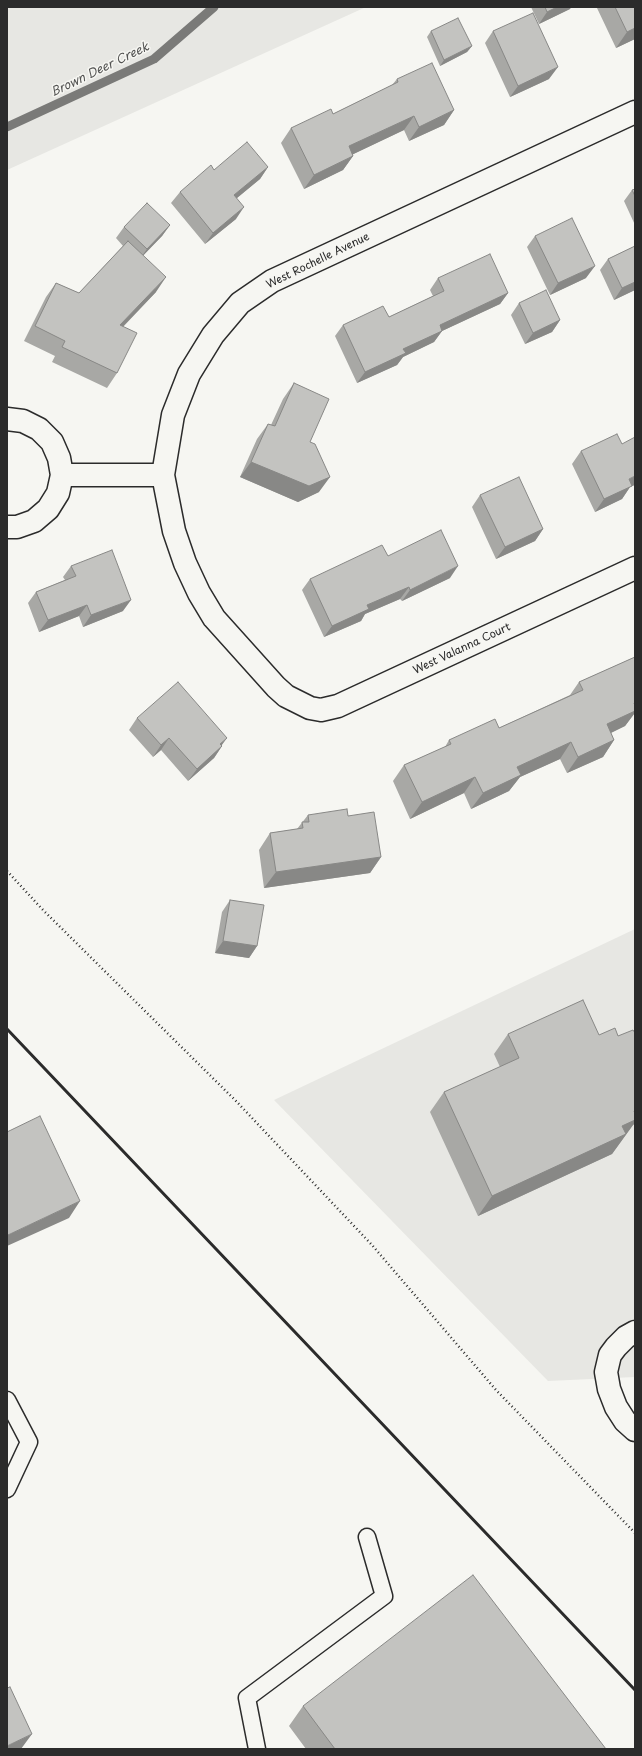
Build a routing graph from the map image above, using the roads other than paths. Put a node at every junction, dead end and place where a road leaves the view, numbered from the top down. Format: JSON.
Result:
{"nodes":[{"id":1,"x":635,"y":112,"type":"edge"},
{"id":2,"x":7,"y":419,"type":"edge"},
{"id":3,"x":62,"y":475,"type":"junction"},
{"id":4,"x":163,"y":475,"type":"junction"},
{"id":5,"x":7,"y":527,"type":"edge"},
{"id":6,"x":635,"y":568,"type":"edge"},
{"id":7,"x":286,"y":696,"type":"joint"},
{"id":8,"x":635,"y":1332,"type":"edge"},
{"id":9,"x":7,"y":1400,"type":"edge"},
{"id":10,"x":635,"y":1430,"type":"edge"},
{"id":11,"x":7,"y":1489,"type":"edge"},
{"id":12,"x":367,"y":1537,"type":"dead end"},
{"id":13,"x":257,"y":1749,"type":"edge"}],
"edges":[{"from":1,"to":4,"type":"street","name":"West Rochelle Avenue"},
{"from":2,"to":3,"type":"street"},
{"from":3,"to":4,"type":"street"},
{"from":3,"to":5,"type":"street"},
{"from":4,"to":7,"type":"street","name":"West Rochelle Avenue"},
{"from":6,"to":7,"type":"street","name":"West Valanna Court"},
{"from":8,"to":10,"type":"street"},
{"from":9,"to":11,"type":"lane"},
{"from":12,"to":13,"type":"lane"}]}
